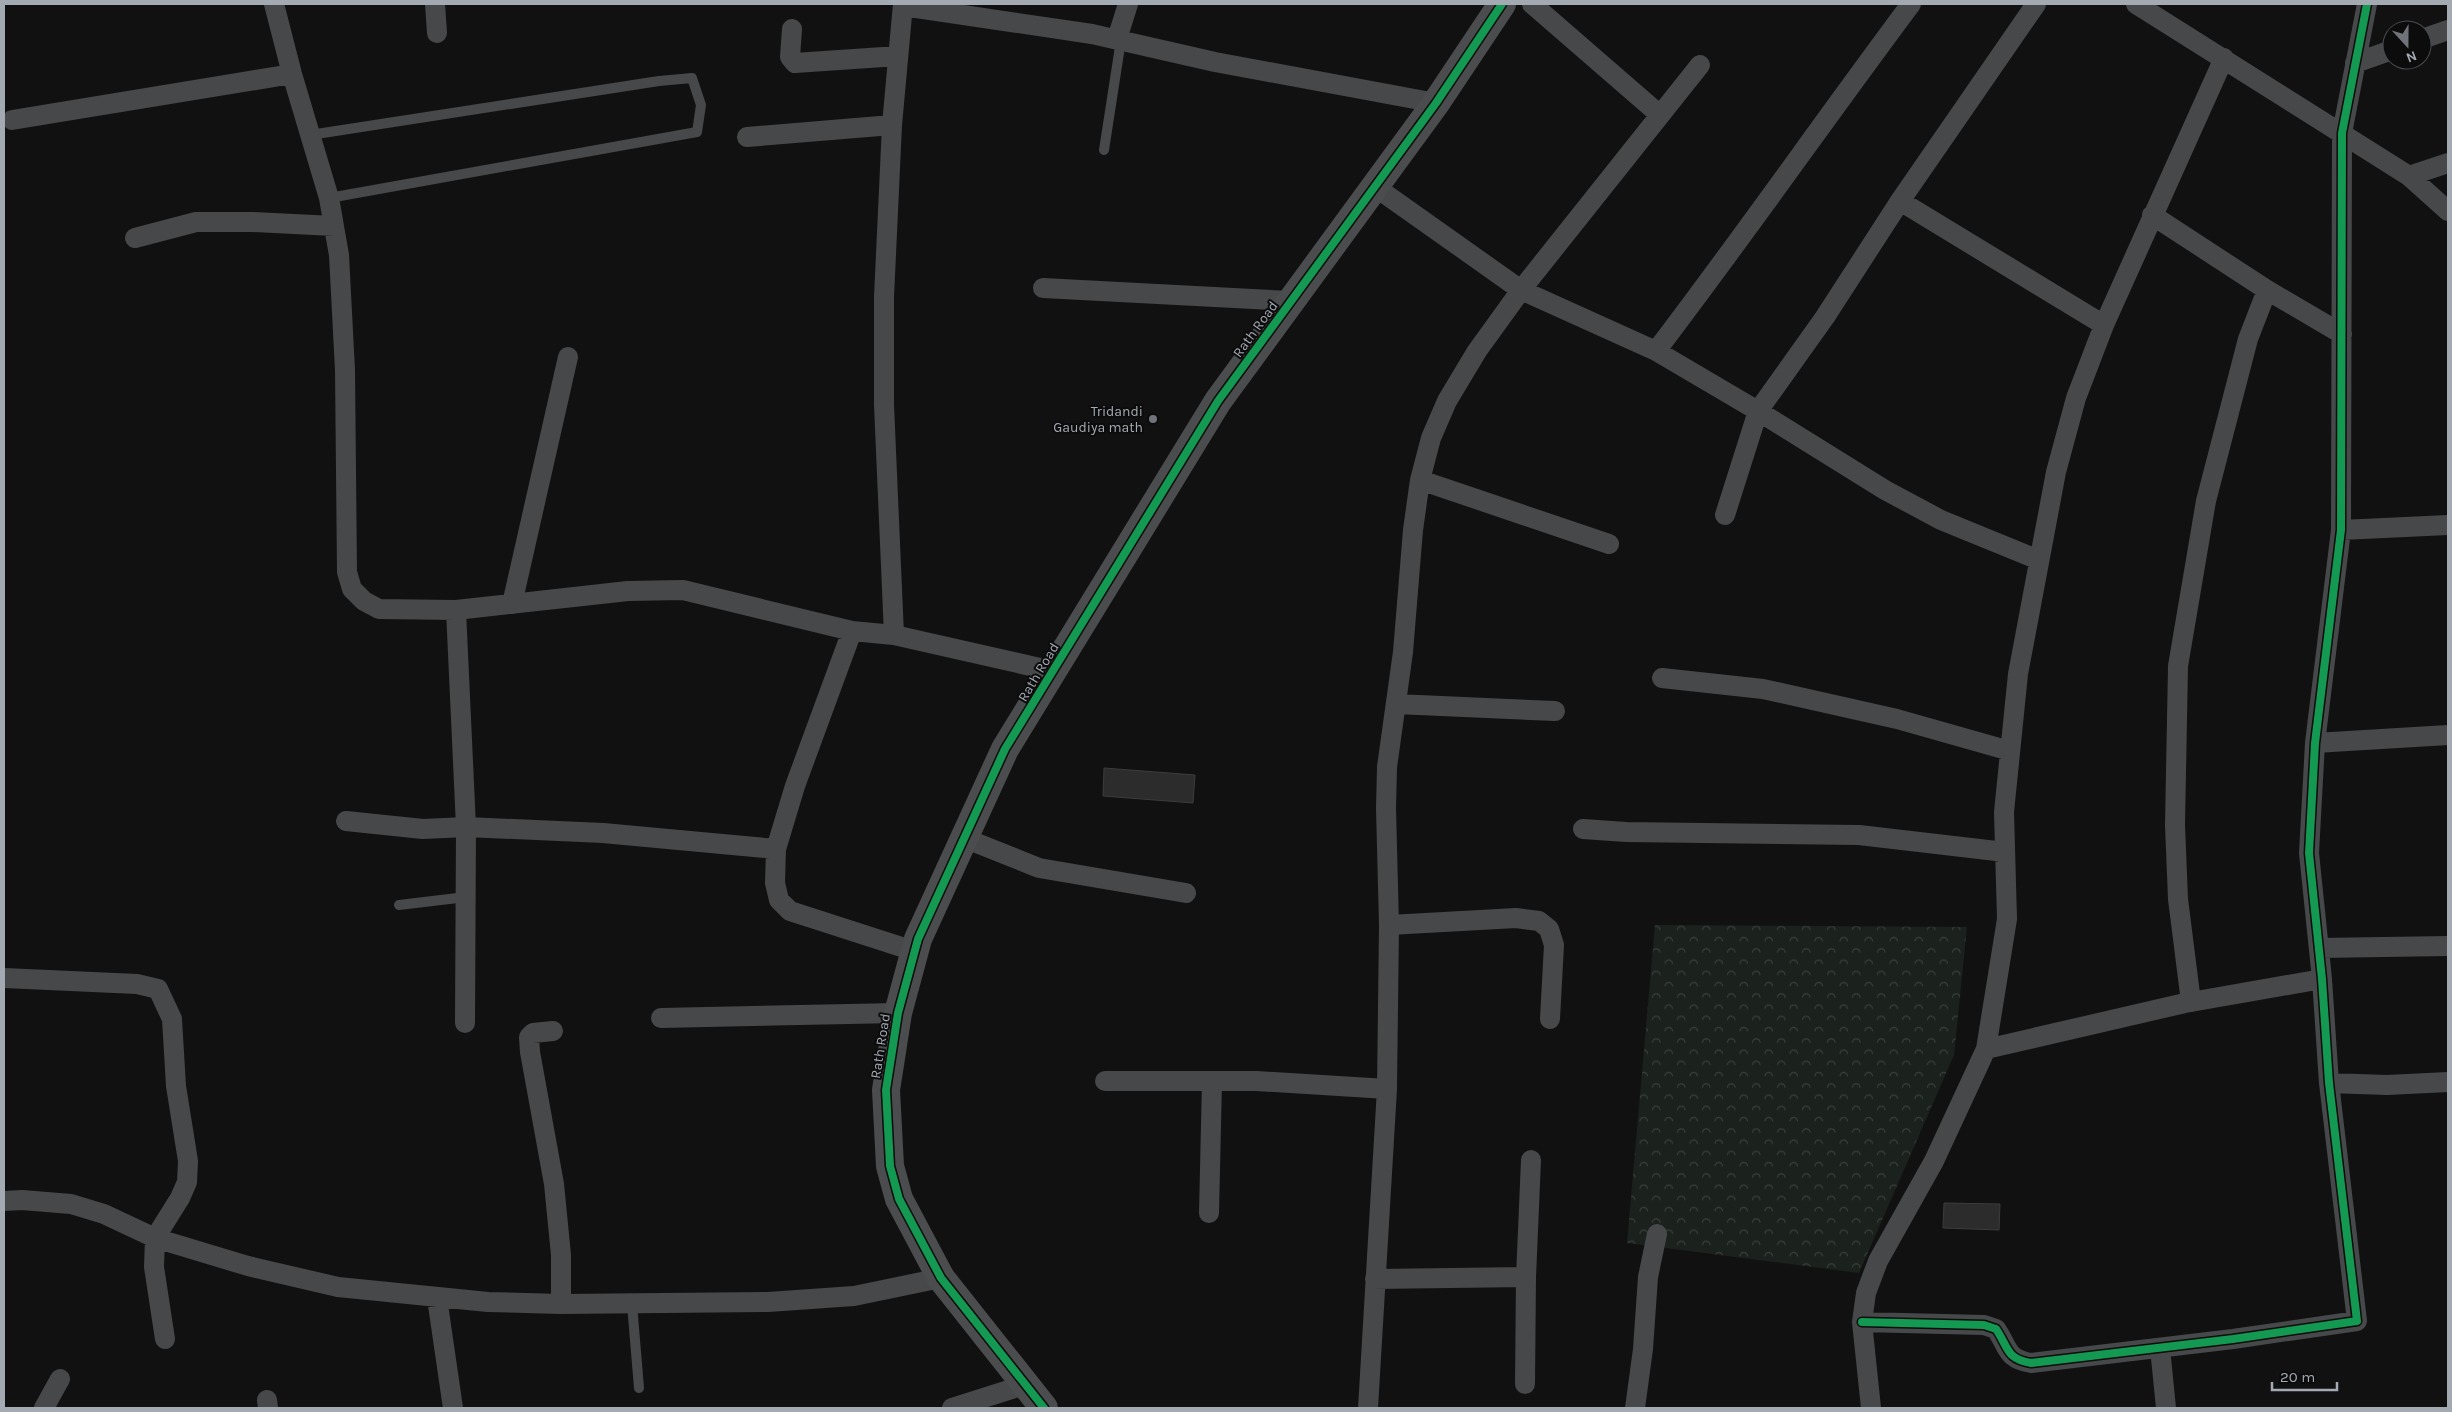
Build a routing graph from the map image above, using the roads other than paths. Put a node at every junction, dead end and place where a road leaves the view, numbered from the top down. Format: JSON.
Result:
{"nodes":[{"id":1,"x":274,"y":4,"type":"edge"},
{"id":2,"x":435,"y":4,"type":"edge"},
{"id":3,"x":1128,"y":4,"type":"edge"},
{"id":4,"x":1502,"y":4,"type":"edge"},
{"id":5,"x":1532,"y":4,"type":"edge"},
{"id":6,"x":1911,"y":4,"type":"edge"},
{"id":7,"x":2036,"y":4,"type":"edge"},
{"id":8,"x":2136,"y":4,"type":"edge"},
{"id":9,"x":2367,"y":4,"type":"edge"},
{"id":10,"x":903,"y":5,"type":"edge"},
{"id":11,"x":1013,"y":12,"type":"edge"},
{"id":12,"x":792,"y":29,"type":"dead end"},
{"id":13,"x":2448,"y":30,"type":"edge"},
{"id":14,"x":437,"y":33,"type":"dead end"},
{"id":15,"x":2432,"y":36,"type":"edge"},
{"id":16,"x":1119,"y":40,"type":"junction"},
{"id":17,"x":2382,"y":54,"type":"edge"},
{"id":18,"x":898,"y":56,"type":"junction"},
{"id":19,"x":2224,"y":58,"type":"junction"},
{"id":20,"x":2355,"y":63,"type":"junction"},
{"id":21,"x":1700,"y":65,"type":"dead end"},
{"id":22,"x":292,"y":74,"type":"junction"},
{"id":23,"x":1436,"y":103,"type":"junction"},
{"id":24,"x":1660,"y":115,"type":"junction"},
{"id":25,"x":12,"y":120,"type":"dead end"},
{"id":26,"x":892,"y":125,"type":"junction"},
{"id":27,"x":2342,"y":133,"type":"junction"},
{"id":28,"x":310,"y":135,"type":"junction"},
{"id":29,"x":747,"y":137,"type":"dead end"},
{"id":30,"x":1104,"y":150,"type":"dead end"},
{"id":31,"x":2448,"y":163,"type":"edge"},
{"id":32,"x":2409,"y":176,"type":"junction"},
{"id":33,"x":1374,"y":186,"type":"junction"},
{"id":34,"x":329,"y":198,"type":"junction"},
{"id":35,"x":1900,"y":201,"type":"junction"},
{"id":36,"x":2448,"y":211,"type":"edge"},
{"id":37,"x":2152,"y":215,"type":"junction"},
{"id":38,"x":334,"y":226,"type":"junction"},
{"id":39,"x":135,"y":238,"type":"dead end"},
{"id":40,"x":1043,"y":288,"type":"dead end"},
{"id":41,"x":1521,"y":290,"type":"junction"},
{"id":42,"x":2267,"y":290,"type":"junction"},
{"id":43,"x":1291,"y":301,"type":"junction"},
{"id":44,"x":2104,"y":325,"type":"junction"},
{"id":45,"x":2342,"y":334,"type":"junction"},
{"id":46,"x":1656,"y":351,"type":"junction"},
{"id":47,"x":568,"y":357,"type":"dead end"},
{"id":48,"x":1758,"y":411,"type":"junction"},
{"id":49,"x":1420,"y":480,"type":"junction"},
{"id":50,"x":1725,"y":515,"type":"dead end"},
{"id":51,"x":2448,"y":525,"type":"edge"},
{"id":52,"x":2340,"y":530,"type":"junction"},
{"id":53,"x":1609,"y":544,"type":"dead end"},
{"id":54,"x":2039,"y":560,"type":"junction"},
{"id":55,"x":512,"y":604,"type":"junction"},
{"id":56,"x":456,"y":610,"type":"junction"},
{"id":57,"x":852,"y":630,"type":"junction"},
{"id":58,"x":894,"y":635,"type":"junction"},
{"id":59,"x":1053,"y":671,"type":"junction"},
{"id":60,"x":1662,"y":678,"type":"dead end"},
{"id":61,"x":1396,"y":704,"type":"junction"},
{"id":62,"x":1555,"y":711,"type":"dead end"},
{"id":63,"x":2448,"y":735,"type":"edge"},
{"id":64,"x":2314,"y":743,"type":"junction"},
{"id":65,"x":2010,"y":751,"type":"junction"},
{"id":66,"x":346,"y":821,"type":"dead end"},
{"id":67,"x":466,"y":827,"type":"junction"},
{"id":68,"x":1583,"y":829,"type":"dead end"},
{"id":69,"x":964,"y":838,"type":"junction"},
{"id":70,"x":776,"y":849,"type":"junction"},
{"id":71,"x":2005,"y":852,"type":"junction"},
{"id":72,"x":1186,"y":893,"type":"dead end"},
{"id":73,"x":466,"y":897,"type":"junction"},
{"id":74,"x":399,"y":905,"type":"dead end"},
{"id":75,"x":1389,"y":925,"type":"junction"},
{"id":76,"x":2448,"y":946,"type":"edge"},
{"id":77,"x":2319,"y":948,"type":"junction"},
{"id":78,"x":914,"y":951,"type":"junction"},
{"id":79,"x":4,"y":978,"type":"edge"},
{"id":80,"x":2322,"y":979,"type":"junction"},
{"id":81,"x":2191,"y":1002,"type":"junction"},
{"id":82,"x":898,"y":1013,"type":"junction"},
{"id":83,"x":661,"y":1018,"type":"dead end"},
{"id":84,"x":1550,"y":1019,"type":"dead end"},
{"id":85,"x":465,"y":1023,"type":"dead end"},
{"id":86,"x":553,"y":1031,"type":"dead end"},
{"id":87,"x":1986,"y":1049,"type":"junction"},
{"id":88,"x":1105,"y":1081,"type":"dead end"},
{"id":89,"x":1212,"y":1081,"type":"junction"},
{"id":90,"x":2448,"y":1082,"type":"edge"},
{"id":91,"x":2329,"y":1083,"type":"junction"},
{"id":92,"x":1387,"y":1089,"type":"junction"},
{"id":93,"x":1531,"y":1160,"type":"dead end"},
{"id":94,"x":4,"y":1201,"type":"edge"},
{"id":95,"x":1209,"y":1213,"type":"dead end"},
{"id":96,"x":1657,"y":1234,"type":"dead end"},
{"id":97,"x":155,"y":1238,"type":"junction"},
{"id":98,"x":1526,"y":1277,"type":"junction"},
{"id":99,"x":941,"y":1278,"type":"junction"},
{"id":100,"x":1374,"y":1278,"type":"junction"},
{"id":101,"x":437,"y":1298,"type":"junction"},
{"id":102,"x":561,"y":1304,"type":"junction"},
{"id":103,"x":632,"y":1304,"type":"junction"},
{"id":104,"x":1862,"y":1322,"type":"junction"},
{"id":105,"x":165,"y":1339,"type":"dead end"},
{"id":106,"x":2160,"y":1348,"type":"junction"},
{"id":107,"x":60,"y":1379,"type":"dead end"},
{"id":108,"x":1026,"y":1384,"type":"junction"},
{"id":109,"x":1525,"y":1384,"type":"dead end"},
{"id":110,"x":639,"y":1388,"type":"dead end"},
{"id":111,"x":44,"y":1408,"type":"edge"},
{"id":112,"x":453,"y":1408,"type":"edge"},
{"id":113,"x":952,"y":1408,"type":"edge"},
{"id":114,"x":1044,"y":1408,"type":"edge"},
{"id":115,"x":1368,"y":1408,"type":"edge"},
{"id":116,"x":1635,"y":1408,"type":"edge"},
{"id":117,"x":1871,"y":1408,"type":"edge"},
{"id":118,"x":2166,"y":1408,"type":"edge"}],
"edges":[{"from":1,"to":22,"type":"street"},
{"from":2,"to":14,"type":"street"},
{"from":3,"to":16,"type":"street"},
{"from":4,"to":23,"type":"street","name":"Rath Road"},
{"from":5,"to":24,"type":"street"},
{"from":6,"to":46,"type":"street"},
{"from":7,"to":35,"type":"street"},
{"from":8,"to":19,"type":"street"},
{"from":9,"to":20,"type":"street"},
{"from":10,"to":11,"type":"street"},
{"from":10,"to":18,"type":"street"},
{"from":11,"to":16,"type":"street"},
{"from":12,"to":18,"type":"street"},
{"from":13,"to":15,"type":"street"},
{"from":16,"to":23,"type":"street"},
{"from":16,"to":30,"type":"lane"},
{"from":17,"to":20,"type":"street"},
{"from":18,"to":26,"type":"street"},
{"from":19,"to":27,"type":"street"},
{"from":19,"to":37,"type":"street"},
{"from":20,"to":27,"type":"street"},
{"from":21,"to":24,"type":"street"},
{"from":22,"to":25,"type":"street"},
{"from":22,"to":28,"type":"street"},
{"from":23,"to":33,"type":"street","name":"Rath Road"},
{"from":24,"to":41,"type":"street"},
{"from":26,"to":29,"type":"street"},
{"from":26,"to":58,"type":"street"},
{"from":27,"to":32,"type":"street"},
{"from":27,"to":45,"type":"street"},
{"from":28,"to":34,"type":"street"},
{"from":28,"to":34,"type":"lane"},
{"from":31,"to":32,"type":"street"},
{"from":32,"to":36,"type":"street"},
{"from":33,"to":41,"type":"street"},
{"from":33,"to":43,"type":"street","name":"Rath Road"},
{"from":34,"to":38,"type":"street"},
{"from":35,"to":44,"type":"street"},
{"from":35,"to":48,"type":"street"},
{"from":37,"to":42,"type":"street"},
{"from":37,"to":44,"type":"street"},
{"from":38,"to":39,"type":"street"},
{"from":38,"to":56,"type":"street"},
{"from":40,"to":43,"type":"street"},
{"from":41,"to":46,"type":"street"},
{"from":41,"to":49,"type":"street"},
{"from":42,"to":45,"type":"street"},
{"from":42,"to":81,"type":"street"},
{"from":43,"to":59,"type":"street","name":"Rath Road"},
{"from":44,"to":54,"type":"street"},
{"from":45,"to":52,"type":"street"},
{"from":46,"to":48,"type":"street"},
{"from":47,"to":55,"type":"street"},
{"from":48,"to":50,"type":"street"},
{"from":48,"to":54,"type":"street"},
{"from":49,"to":53,"type":"street"},
{"from":49,"to":61,"type":"street"},
{"from":51,"to":52,"type":"street"},
{"from":52,"to":64,"type":"street"},
{"from":54,"to":65,"type":"street"},
{"from":55,"to":56,"type":"street"},
{"from":55,"to":57,"type":"street"},
{"from":56,"to":67,"type":"street"},
{"from":57,"to":58,"type":"street"},
{"from":57,"to":70,"type":"street"},
{"from":58,"to":59,"type":"street"},
{"from":59,"to":69,"type":"street","name":"Rath Road"},
{"from":60,"to":65,"type":"street"},
{"from":61,"to":62,"type":"street"},
{"from":61,"to":75,"type":"street"},
{"from":63,"to":64,"type":"street"},
{"from":64,"to":77,"type":"street"},
{"from":65,"to":71,"type":"street"},
{"from":66,"to":67,"type":"street"},
{"from":67,"to":70,"type":"street"},
{"from":67,"to":73,"type":"street"},
{"from":68,"to":71,"type":"street"},
{"from":69,"to":72,"type":"street"},
{"from":69,"to":78,"type":"street","name":"Rath Road"},
{"from":70,"to":78,"type":"street"},
{"from":71,"to":87,"type":"street"},
{"from":73,"to":74,"type":"lane"},
{"from":73,"to":85,"type":"street"},
{"from":75,"to":84,"type":"street"},
{"from":75,"to":92,"type":"street"},
{"from":76,"to":77,"type":"street"},
{"from":77,"to":80,"type":"street"},
{"from":78,"to":82,"type":"street","name":"Rath Road"},
{"from":79,"to":97,"type":"street"},
{"from":80,"to":81,"type":"street"},
{"from":80,"to":91,"type":"street"},
{"from":81,"to":87,"type":"street"},
{"from":82,"to":83,"type":"street"},
{"from":82,"to":99,"type":"street","name":"Rath Road"},
{"from":86,"to":102,"type":"street"},
{"from":87,"to":104,"type":"street"},
{"from":88,"to":89,"type":"street"},
{"from":89,"to":92,"type":"street"},
{"from":89,"to":95,"type":"street"},
{"from":90,"to":91,"type":"street"},
{"from":91,"to":106,"type":"street"},
{"from":92,"to":100,"type":"street"},
{"from":93,"to":98,"type":"street"},
{"from":94,"to":97,"type":"street"},
{"from":96,"to":116,"type":"street"},
{"from":97,"to":101,"type":"street"},
{"from":97,"to":105,"type":"street"},
{"from":98,"to":100,"type":"street"},
{"from":98,"to":109,"type":"street"},
{"from":99,"to":103,"type":"street"},
{"from":99,"to":108,"type":"street","name":"Rath Road"},
{"from":100,"to":115,"type":"street"},
{"from":101,"to":102,"type":"street"},
{"from":101,"to":112,"type":"street"},
{"from":102,"to":103,"type":"street"},
{"from":103,"to":110,"type":"lane"},
{"from":104,"to":106,"type":"street"},
{"from":104,"to":117,"type":"street"},
{"from":106,"to":118,"type":"street"},
{"from":107,"to":111,"type":"street"},
{"from":108,"to":113,"type":"street"},
{"from":108,"to":114,"type":"street","name":"Rath Road"}]}
